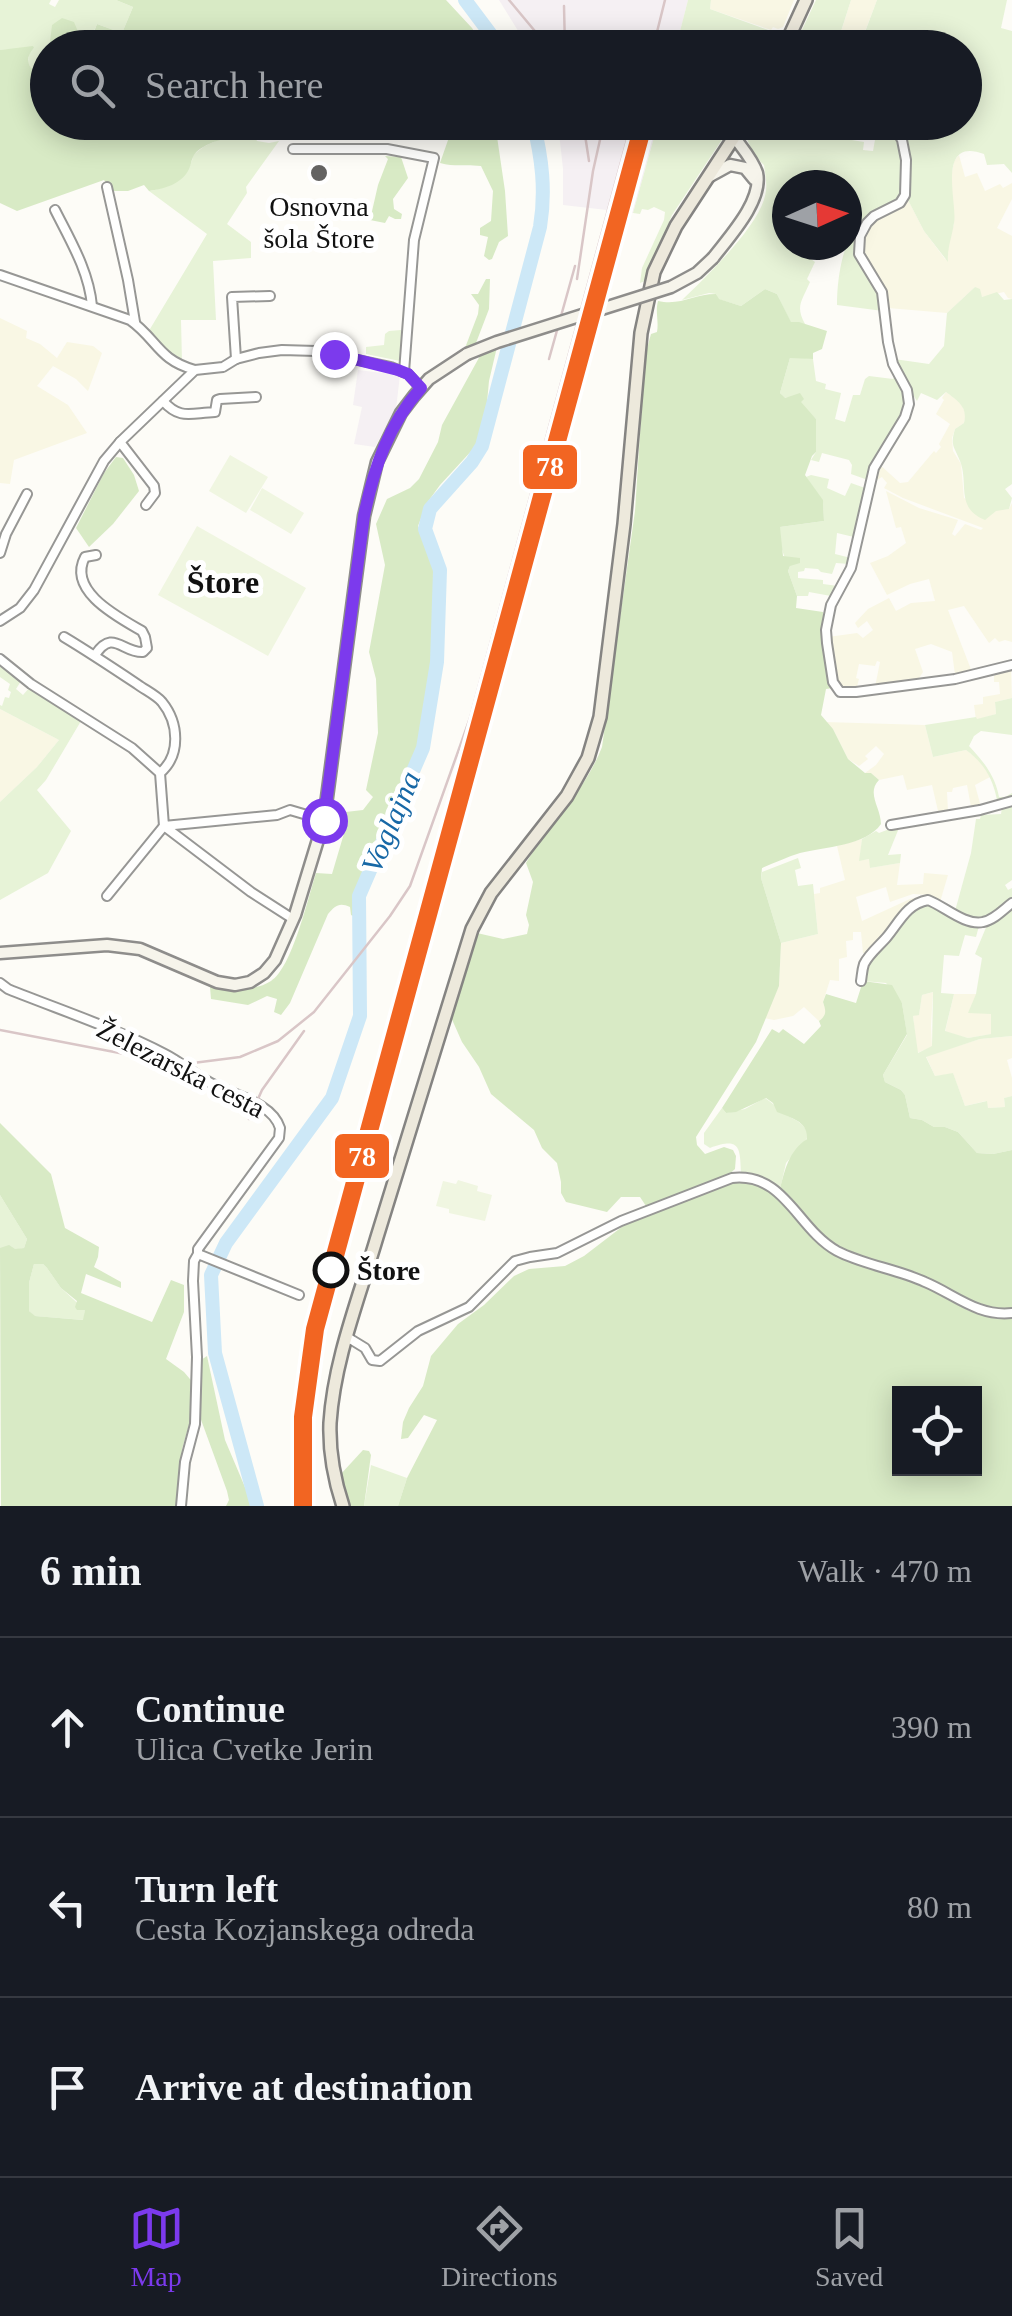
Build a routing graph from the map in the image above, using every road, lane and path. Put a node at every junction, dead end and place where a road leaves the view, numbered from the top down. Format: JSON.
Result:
{"nodes":[{"id":1,"x":806,"y":0,"type":"edge"},
{"id":2,"x":792,"y":30,"type":"edge"},
{"id":3,"x":734,"y":140,"type":"edge"},
{"id":4,"x":736,"y":140,"type":"edge"},
{"id":5,"x":902,"y":140,"type":"edge"},
{"id":6,"x":293,"y":149,"type":"dead end"},
{"id":7,"x":709,"y":176,"type":"junction"},
{"id":8,"x":107,"y":186,"type":"dead end"},
{"id":9,"x":756,"y":191,"type":"junction"},
{"id":10,"x":56,"y":210,"type":"dead end"},
{"id":11,"x":0,"y":274,"type":"edge"},
{"id":12,"x":270,"y":296,"type":"dead end"},
{"id":13,"x":92,"y":306,"type":"junction"},
{"id":14,"x":135,"y":322,"type":"junction"},
{"id":15,"x":236,"y":359,"type":"junction"},
{"id":16,"x":195,"y":370,"type":"junction"},
{"id":17,"x":404,"y":372,"type":"junction"},
{"id":18,"x":421,"y":388,"type":"junction"},
{"id":19,"x":256,"y":397,"type":"dead end"},
{"id":20,"x":162,"y":400,"type":"junction"},
{"id":21,"x":120,"y":442,"type":"junction"},
{"id":22,"x":27,"y":494,"type":"dead end"},
{"id":23,"x":146,"y":504,"type":"dead end"},
{"id":24,"x":3,"y":530,"type":"edge"},
{"id":25,"x":0,"y":553,"type":"edge"},
{"id":26,"x":96,"y":555,"type":"dead end"},
{"id":27,"x":0,"y":621,"type":"edge"},
{"id":28,"x":64,"y":638,"type":"dead end"},
{"id":29,"x":94,"y":655,"type":"junction"},
{"id":30,"x":0,"y":659,"type":"edge"},
{"id":31,"x":1012,"y":665,"type":"edge"},
{"id":32,"x":160,"y":773,"type":"junction"},
{"id":33,"x":1012,"y":801,"type":"edge"},
{"id":34,"x":324,"y":820,"type":"junction"},
{"id":35,"x":890,"y":825,"type":"dead end"},
{"id":36,"x":164,"y":826,"type":"junction"},
{"id":37,"x":106,"y":896,"type":"dead end"},
{"id":38,"x":1012,"y":903,"type":"edge"},
{"id":39,"x":294,"y":917,"type":"junction"},
{"id":40,"x":0,"y":953,"type":"edge"},
{"id":41,"x":862,"y":981,"type":"dead end"},
{"id":42,"x":0,"y":983,"type":"edge"},
{"id":43,"x":199,"y":1256,"type":"junction"},
{"id":44,"x":299,"y":1295,"type":"dead end"},
{"id":45,"x":1012,"y":1313,"type":"edge"},
{"id":46,"x":347,"y":1337,"type":"junction"},
{"id":47,"x":181,"y":1506,"type":"edge"},
{"id":48,"x":342,"y":1506,"type":"edge"}],
"edges":[{"from":1,"to":2,"type":"main road"},
{"from":3,"to":7,"type":"main road"},
{"from":4,"to":9,"type":"street"},
{"from":5,"to":31,"type":"street"},
{"from":6,"to":17,"type":"street"},
{"from":7,"to":9,"type":"street"},
{"from":7,"to":46,"type":"main road"},
{"from":8,"to":14,"type":"street"},
{"from":9,"to":18,"type":"street","bridge":true},
{"from":10,"to":13,"type":"street"},
{"from":11,"to":13,"type":"street"},
{"from":12,"to":15,"type":"street"},
{"from":13,"to":14,"type":"street"},
{"from":14,"to":16,"type":"street"},
{"from":15,"to":16,"type":"street"},
{"from":15,"to":17,"type":"street"},
{"from":16,"to":20,"type":"street"},
{"from":17,"to":18,"type":"street"},
{"from":18,"to":34,"type":"street"},
{"from":19,"to":20,"type":"street"},
{"from":20,"to":21,"type":"street"},
{"from":21,"to":23,"type":"street"},
{"from":21,"to":27,"type":"street"},
{"from":22,"to":24,"type":"street"},
{"from":24,"to":25,"type":"street"},
{"from":26,"to":29,"type":"street"},
{"from":28,"to":29,"type":"street"},
{"from":29,"to":32,"type":"street"},
{"from":30,"to":32,"type":"street"},
{"from":32,"to":36,"type":"street"},
{"from":33,"to":35,"type":"street"},
{"from":34,"to":36,"type":"street"},
{"from":34,"to":39,"type":"street"},
{"from":36,"to":37,"type":"street"},
{"from":36,"to":39,"type":"street"},
{"from":38,"to":41,"type":"street"},
{"from":39,"to":40,"type":"street"},
{"from":42,"to":43,"type":"street","name":"Železarska cesta"},
{"from":43,"to":44,"type":"street"},
{"from":43,"to":47,"type":"street"},
{"from":45,"to":46,"type":"street"},
{"from":46,"to":48,"type":"main road"}]}
